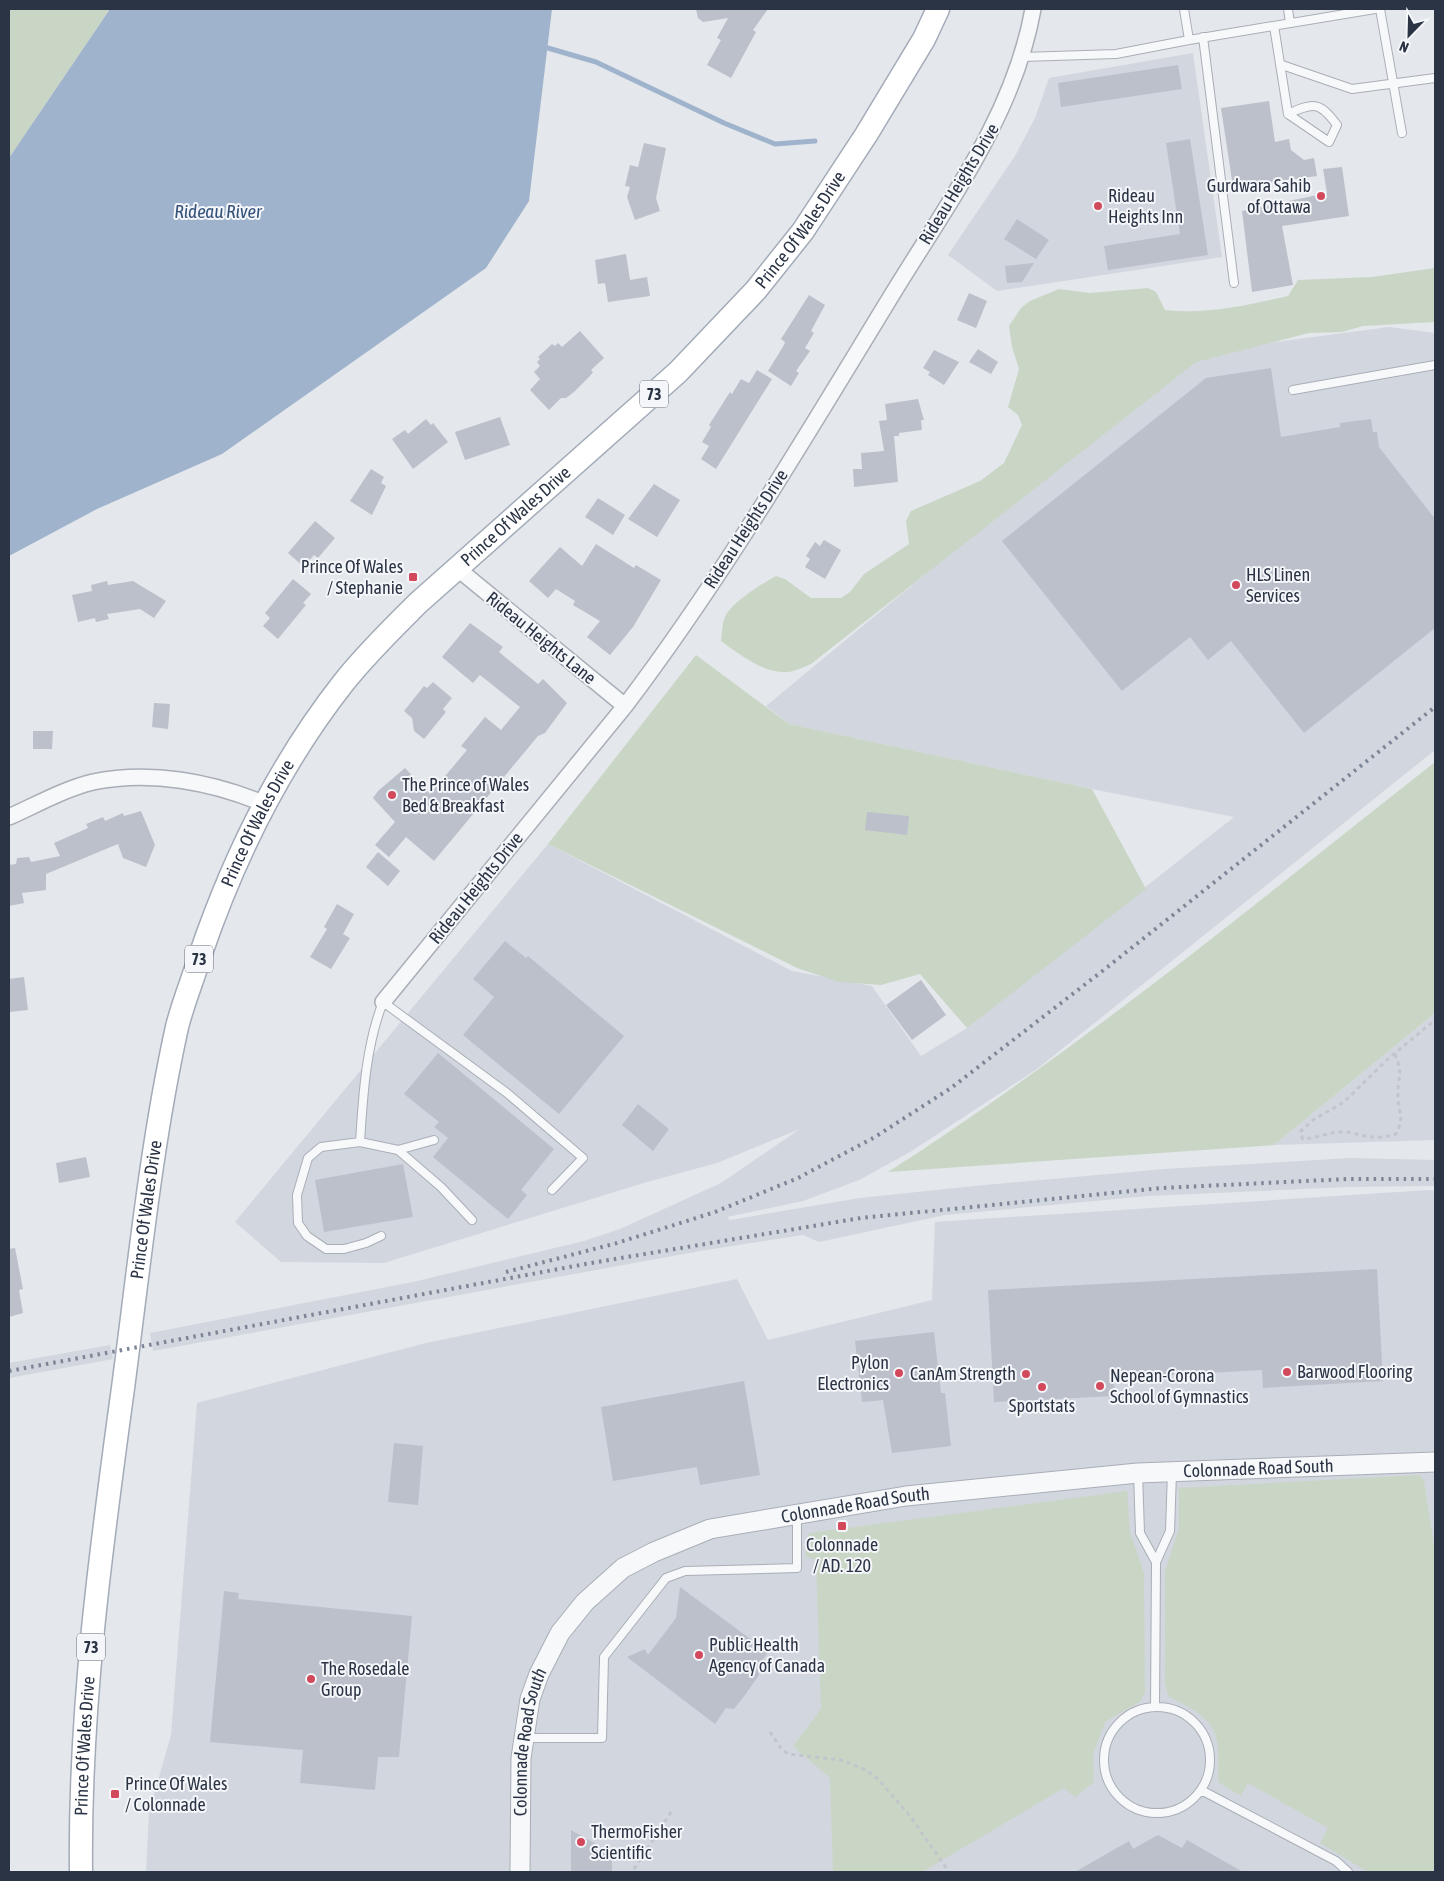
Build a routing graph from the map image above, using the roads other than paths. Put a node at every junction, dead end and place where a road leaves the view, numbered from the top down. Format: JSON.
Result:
{"nodes":[{"id":1,"x":938,"y":9,"type":"edge"},
{"id":2,"x":1033,"y":9,"type":"edge"},
{"id":3,"x":1184,"y":9,"type":"edge"},
{"id":4,"x":1288,"y":9,"type":"edge"},
{"id":5,"x":1375,"y":9,"type":"edge"},
{"id":6,"x":1380,"y":9,"type":"edge"},
{"id":7,"x":1290,"y":23,"type":"junction"},
{"id":8,"x":1274,"y":26,"type":"junction"},
{"id":9,"x":1203,"y":37,"type":"junction"},
{"id":10,"x":1189,"y":40,"type":"junction"},
{"id":11,"x":1022,"y":57,"type":"junction"},
{"id":12,"x":1282,"y":64,"type":"junction"},
{"id":13,"x":1435,"y":78,"type":"edge"},
{"id":14,"x":1393,"y":85,"type":"junction"},
{"id":15,"x":1288,"y":114,"type":"junction"},
{"id":16,"x":1402,"y":133,"type":"dead end"},
{"id":17,"x":1234,"y":282,"type":"dead end"},
{"id":18,"x":1435,"y":365,"type":"edge"},
{"id":19,"x":1293,"y":390,"type":"dead end"},
{"id":20,"x":458,"y":569,"type":"junction"},
{"id":21,"x":625,"y":706,"type":"junction"},
{"id":22,"x":265,"y":804,"type":"junction"},
{"id":23,"x":9,"y":817,"type":"edge"},
{"id":24,"x":383,"y":1002,"type":"junction"},
{"id":25,"x":434,"y":1140,"type":"dead end"},
{"id":26,"x":360,"y":1142,"type":"junction"},
{"id":27,"x":398,"y":1150,"type":"junction"},
{"id":28,"x":552,"y":1190,"type":"dead end"},
{"id":29,"x":472,"y":1220,"type":"dead end"},
{"id":30,"x":380,"y":1236,"type":"dead end"},
{"id":31,"x":1435,"y":1462,"type":"edge"},
{"id":32,"x":1172,"y":1471,"type":"junction"},
{"id":33,"x":1138,"y":1473,"type":"junction"},
{"id":34,"x":797,"y":1514,"type":"junction"},
{"id":35,"x":1156,"y":1562,"type":"junction"},
{"id":36,"x":1156,"y":1707,"type":"junction"},
{"id":37,"x":523,"y":1738,"type":"junction"},
{"id":38,"x":1201,"y":1790,"type":"junction"},
{"id":39,"x":81,"y":1872,"type":"edge"},
{"id":40,"x":520,"y":1872,"type":"edge"},
{"id":41,"x":1348,"y":1872,"type":"edge"}],
"edges":[{"from":1,"to":20,"type":"main road","name":"Prince Of Wales Drive","number":"73"},
{"from":2,"to":11,"type":"street","name":"Rideau Heights Drive"},
{"from":3,"to":10,"type":"lane"},
{"from":4,"to":7,"type":"lane"},
{"from":5,"to":7,"type":"lane"},
{"from":6,"to":14,"type":"lane"},
{"from":7,"to":8,"type":"lane"},
{"from":8,"to":9,"type":"lane"},
{"from":8,"to":12,"type":"lane"},
{"from":9,"to":10,"type":"lane"},
{"from":9,"to":17,"type":"lane"},
{"from":10,"to":11,"type":"lane"},
{"from":11,"to":21,"type":"street","name":"Rideau Heights Drive"},
{"from":12,"to":14,"type":"lane"},
{"from":12,"to":15,"type":"lane"},
{"from":13,"to":14,"type":"lane"},
{"from":14,"to":16,"type":"lane"},
{"from":15,"to":15,"type":"lane"},
{"from":18,"to":19,"type":"lane"},
{"from":20,"to":21,"type":"street","name":"Rideau Heights Lane"},
{"from":20,"to":22,"type":"main road","name":"Prince Of Wales Drive","number":"73"},
{"from":21,"to":24,"type":"street","name":"Rideau Heights Drive"},
{"from":22,"to":23,"type":"street"},
{"from":22,"to":39,"type":"main road","name":"Prince Of Wales Drive","number":"73"},
{"from":24,"to":26,"type":"lane"},
{"from":24,"to":28,"type":"lane"},
{"from":25,"to":27,"type":"lane"},
{"from":26,"to":27,"type":"lane"},
{"from":26,"to":30,"type":"lane"},
{"from":27,"to":29,"type":"lane"},
{"from":31,"to":32,"type":"street","name":"Colonnade Road South"},
{"from":32,"to":33,"type":"street","name":"Colonnade Road South"},
{"from":32,"to":35,"type":"lane"},
{"from":33,"to":34,"type":"street","name":"Colonnade Road South"},
{"from":33,"to":35,"type":"lane"},
{"from":34,"to":37,"type":"street","name":"Colonnade Road South"},
{"from":34,"to":37,"type":"lane"},
{"from":35,"to":36,"type":"lane"},
{"from":36,"to":38,"type":"lane"},
{"from":36,"to":38,"type":"lane"},
{"from":37,"to":40,"type":"street","name":"Colonnade Road South"},
{"from":38,"to":41,"type":"lane"}]}
